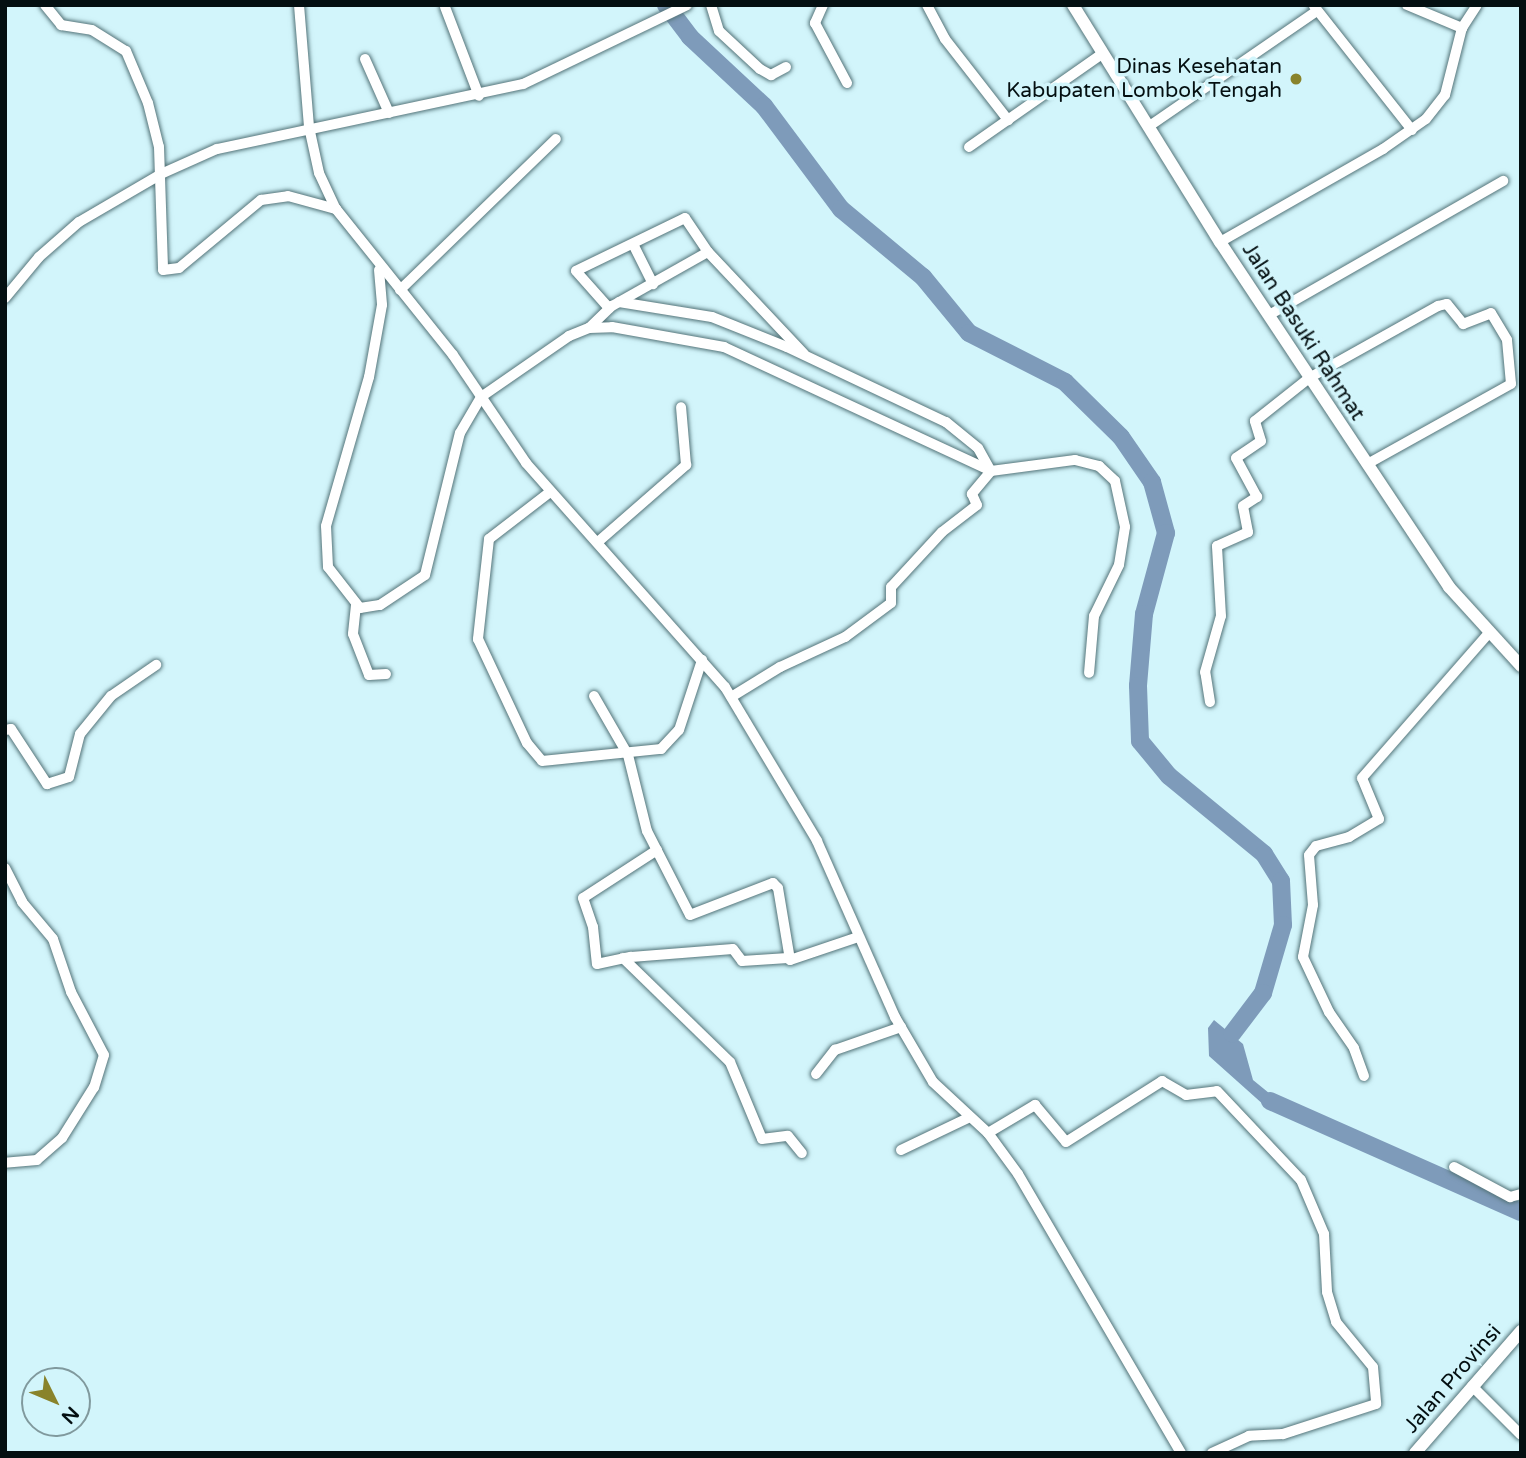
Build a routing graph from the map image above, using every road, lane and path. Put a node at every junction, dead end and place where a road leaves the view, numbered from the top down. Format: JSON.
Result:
{"nodes":[{"id":1,"x":45,"y":5,"type":"edge"},
{"id":2,"x":299,"y":5,"type":"edge"},
{"id":3,"x":711,"y":5,"type":"edge"},
{"id":4,"x":823,"y":5,"type":"edge"},
{"id":5,"x":927,"y":5,"type":"edge"},
{"id":6,"x":1073,"y":5,"type":"edge"},
{"id":7,"x":1407,"y":5,"type":"edge"},
{"id":8,"x":1477,"y":5,"type":"edge"},
{"id":9,"x":445,"y":7,"type":"dead end"},
{"id":10,"x":684,"y":7,"type":"edge"},
{"id":11,"x":1315,"y":8,"type":"edge"},
{"id":12,"x":1462,"y":28,"type":"junction"},
{"id":13,"x":1102,"y":54,"type":"junction"},
{"id":14,"x":365,"y":59,"type":"dead end"},
{"id":15,"x":786,"y":67,"type":"dead end"},
{"id":16,"x":847,"y":83,"type":"dead end"},
{"id":17,"x":479,"y":96,"type":"junction"},
{"id":18,"x":389,"y":113,"type":"junction"},
{"id":19,"x":1008,"y":120,"type":"junction"},
{"id":20,"x":309,"y":127,"type":"junction"},
{"id":21,"x":1148,"y":127,"type":"junction"},
{"id":22,"x":1412,"y":130,"type":"junction"},
{"id":23,"x":556,"y":139,"type":"dead end"},
{"id":24,"x":970,"y":147,"type":"dead end"},
{"id":25,"x":161,"y":174,"type":"junction"},
{"id":26,"x":1503,"y":181,"type":"dead end"},
{"id":27,"x":336,"y":209,"type":"junction"},
{"id":28,"x":1220,"y":242,"type":"junction"},
{"id":29,"x":632,"y":244,"type":"junction"},
{"id":30,"x":708,"y":252,"type":"junction"},
{"id":31,"x":378,"y":267,"type":"junction"},
{"id":32,"x":653,"y":284,"type":"junction"},
{"id":33,"x":400,"y":290,"type":"junction"},
{"id":34,"x":5,"y":298,"type":"edge"},
{"id":35,"x":614,"y":305,"type":"junction"},
{"id":36,"x":1269,"y":315,"type":"junction"},
{"id":37,"x":589,"y":328,"type":"junction"},
{"id":38,"x":805,"y":355,"type":"junction"},
{"id":39,"x":1309,"y":378,"type":"junction"},
{"id":40,"x":481,"y":397,"type":"junction"},
{"id":41,"x":681,"y":407,"type":"dead end"},
{"id":42,"x":1367,"y":464,"type":"junction"},
{"id":43,"x":991,"y":471,"type":"junction"},
{"id":44,"x":550,"y":492,"type":"junction"},
{"id":45,"x":598,"y":541,"type":"junction"},
{"id":46,"x":356,"y":605,"type":"junction"},
{"id":47,"x":1488,"y":634,"type":"junction"},
{"id":48,"x":702,"y":660,"type":"junction"},
{"id":49,"x":156,"y":665,"type":"dead end"},
{"id":50,"x":1521,"y":666,"type":"edge"},
{"id":51,"x":1089,"y":673,"type":"dead end"},
{"id":52,"x":386,"y":674,"type":"dead end"},
{"id":53,"x":594,"y":696,"type":"dead end"},
{"id":54,"x":731,"y":697,"type":"junction"},
{"id":55,"x":1210,"y":702,"type":"dead end"},
{"id":56,"x":5,"y":730,"type":"edge"},
{"id":57,"x":628,"y":755,"type":"junction"},
{"id":58,"x":657,"y":850,"type":"junction"},
{"id":59,"x":5,"y":868,"type":"edge"},
{"id":60,"x":858,"y":937,"type":"junction"},
{"id":61,"x":623,"y":958,"type":"junction"},
{"id":62,"x":788,"y":958,"type":"junction"},
{"id":63,"x":901,"y":1027,"type":"junction"},
{"id":64,"x":816,"y":1074,"type":"dead end"},
{"id":65,"x":1364,"y":1076,"type":"dead end"},
{"id":66,"x":970,"y":1118,"type":"junction"},
{"id":67,"x":988,"y":1133,"type":"junction"},
{"id":68,"x":901,"y":1150,"type":"dead end"},
{"id":69,"x":802,"y":1153,"type":"dead end"},
{"id":70,"x":5,"y":1163,"type":"edge"},
{"id":71,"x":1454,"y":1167,"type":"dead end"},
{"id":72,"x":1521,"y":1194,"type":"edge"},
{"id":73,"x":1521,"y":1331,"type":"edge"},
{"id":74,"x":1472,"y":1386,"type":"junction"},
{"id":75,"x":1521,"y":1435,"type":"edge"},
{"id":76,"x":1181,"y":1453,"type":"edge"},
{"id":77,"x":1212,"y":1453,"type":"edge"},
{"id":78,"x":1415,"y":1453,"type":"edge"}],
"edges":[{"from":1,"to":25,"type":"street"},
{"from":2,"to":20,"type":"street"},
{"from":3,"to":15,"type":"street"},
{"from":4,"to":16,"type":"street"},
{"from":5,"to":19,"type":"street"},
{"from":6,"to":13,"type":"main road","name":"Jalan Basuki Rahmat"},
{"from":7,"to":12,"type":"street"},
{"from":8,"to":12,"type":"street"},
{"from":9,"to":17,"type":"street"},
{"from":10,"to":17,"type":"street"},
{"from":11,"to":21,"type":"street"},
{"from":11,"to":22,"type":"street"},
{"from":12,"to":22,"type":"street"},
{"from":13,"to":19,"type":"street"},
{"from":13,"to":21,"type":"main road","name":"Jalan Basuki Rahmat"},
{"from":14,"to":18,"type":"street"},
{"from":17,"to":18,"type":"street"},
{"from":18,"to":20,"type":"street"},
{"from":19,"to":24,"type":"street"},
{"from":20,"to":25,"type":"street"},
{"from":20,"to":27,"type":"street"},
{"from":21,"to":28,"type":"main road","name":"Jalan Basuki Rahmat"},
{"from":22,"to":28,"type":"street"},
{"from":23,"to":33,"type":"street"},
{"from":25,"to":27,"type":"street"},
{"from":25,"to":34,"type":"street"},
{"from":26,"to":36,"type":"street"},
{"from":27,"to":31,"type":"street"},
{"from":28,"to":36,"type":"main road","name":"Jalan Basuki Rahmat"},
{"from":29,"to":30,"type":"street"},
{"from":29,"to":32,"type":"street"},
{"from":29,"to":35,"type":"street"},
{"from":30,"to":32,"type":"street"},
{"from":30,"to":38,"type":"street"},
{"from":31,"to":33,"type":"street"},
{"from":31,"to":46,"type":"street"},
{"from":32,"to":35,"type":"street"},
{"from":33,"to":40,"type":"street"},
{"from":35,"to":37,"type":"street"},
{"from":35,"to":38,"type":"street"},
{"from":36,"to":39,"type":"main road","name":"Jalan Basuki Rahmat"},
{"from":37,"to":40,"type":"street"},
{"from":37,"to":43,"type":"street"},
{"from":38,"to":43,"type":"street"},
{"from":39,"to":42,"type":"main road","name":"Jalan Basuki Rahmat"},
{"from":39,"to":42,"type":"street"},
{"from":39,"to":55,"type":"street"},
{"from":40,"to":44,"type":"street"},
{"from":40,"to":46,"type":"street"},
{"from":41,"to":45,"type":"street"},
{"from":42,"to":47,"type":"main road","name":"Jalan Basuki Rahmat"},
{"from":43,"to":51,"type":"street"},
{"from":43,"to":54,"type":"street"},
{"from":44,"to":45,"type":"street"},
{"from":44,"to":57,"type":"street"},
{"from":45,"to":48,"type":"street"},
{"from":46,"to":52,"type":"street"},
{"from":47,"to":50,"type":"main road","name":"Jalan Basuki Rahmat"},
{"from":47,"to":65,"type":"street"},
{"from":48,"to":54,"type":"street"},
{"from":48,"to":57,"type":"street"},
{"from":49,"to":56,"type":"street"},
{"from":53,"to":57,"type":"street"},
{"from":54,"to":60,"type":"street"},
{"from":57,"to":58,"type":"street"},
{"from":58,"to":61,"type":"street"},
{"from":58,"to":62,"type":"street"},
{"from":59,"to":70,"type":"street"},
{"from":60,"to":62,"type":"street"},
{"from":60,"to":63,"type":"street"},
{"from":61,"to":62,"type":"street"},
{"from":61,"to":69,"type":"street"},
{"from":63,"to":64,"type":"street"},
{"from":63,"to":66,"type":"street"},
{"from":66,"to":67,"type":"street"},
{"from":66,"to":68,"type":"street"},
{"from":67,"to":76,"type":"street"},
{"from":67,"to":77,"type":"street"},
{"from":71,"to":72,"type":"street"},
{"from":73,"to":74,"type":"main road","name":"Jalan Provinsi"},
{"from":74,"to":75,"type":"street"},
{"from":74,"to":78,"type":"main road","name":"Jalan Provinsi"}]}
